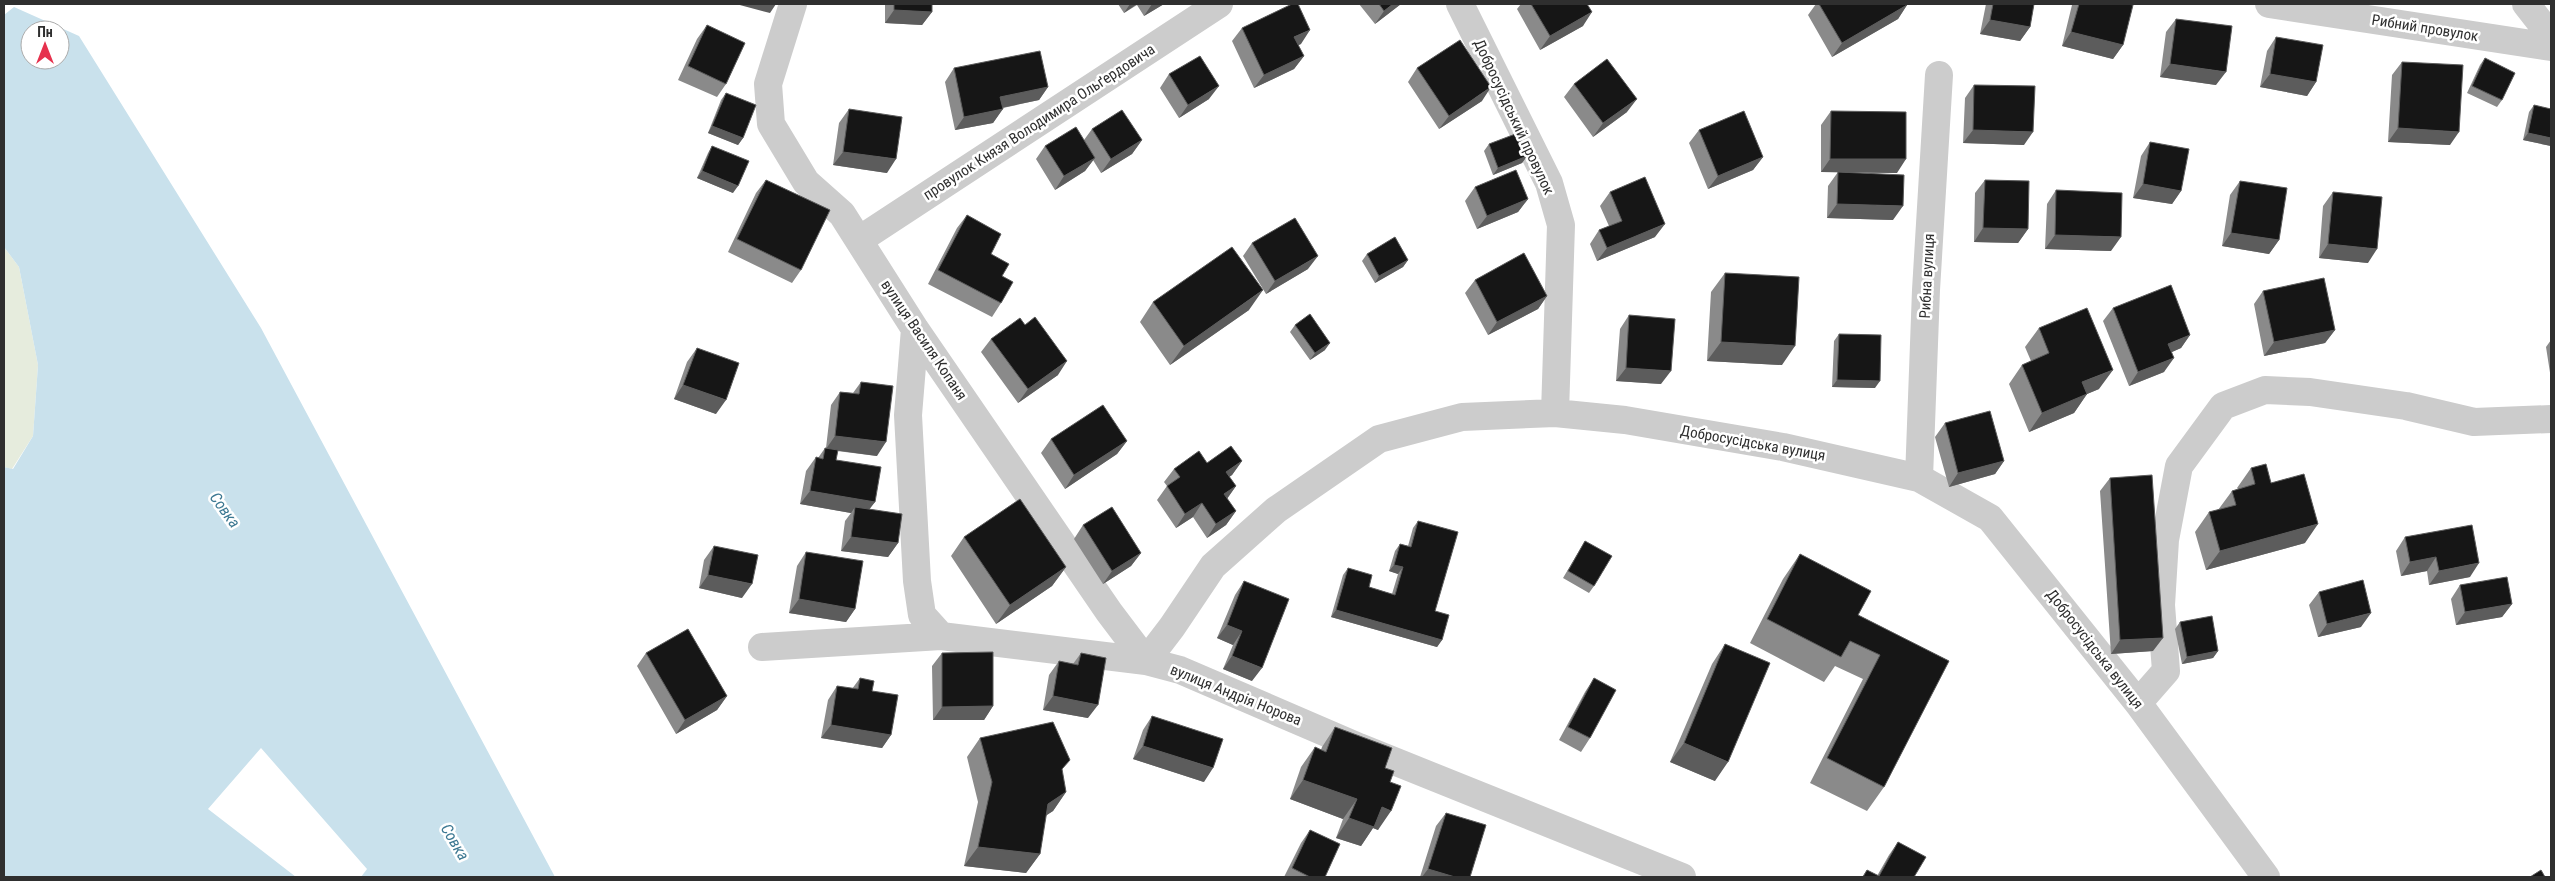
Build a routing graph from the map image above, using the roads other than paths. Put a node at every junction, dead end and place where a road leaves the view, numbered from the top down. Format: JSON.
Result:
{"nodes":[{"id":1,"x":793,"y":4,"type":"edge"},
{"id":2,"x":1219,"y":4,"type":"edge"},
{"id":3,"x":1460,"y":4,"type":"edge"},
{"id":4,"x":2269,"y":4,"type":"edge"},
{"id":5,"x":2526,"y":4,"type":"edge"},
{"id":6,"x":2551,"y":36,"type":"edge"},
{"id":7,"x":2551,"y":47,"type":"edge"},
{"id":8,"x":1940,"y":75,"type":"dead end"},
{"id":9,"x":858,"y":240,"type":"junction"},
{"id":10,"x":915,"y":329,"type":"junction"},
{"id":11,"x":1556,"y":413,"type":"junction"},
{"id":12,"x":2551,"y":418,"type":"edge"},
{"id":13,"x":1919,"y":478,"type":"junction"},
{"id":14,"x":941,"y":636,"type":"junction"},
{"id":15,"x":762,"y":647,"type":"dead end"},
{"id":16,"x":1146,"y":662,"type":"junction"},
{"id":17,"x":2138,"y":704,"type":"junction"},
{"id":18,"x":1682,"y":877,"type":"edge"},
{"id":19,"x":2266,"y":877,"type":"edge"}],
"edges":[{"from":1,"to":9,"type":"street","name":"вулиця Василя Копаня"},
{"from":2,"to":9,"type":"street","name":"провулок Князя Володимира Ольґердовича"},
{"from":3,"to":11,"type":"street","name":"Добросусідський провулок"},
{"from":4,"to":7,"type":"street","name":"Рибний провулок"},
{"from":5,"to":6,"type":"street"},
{"from":8,"to":13,"type":"street","name":"Рибна вулиця"},
{"from":9,"to":10,"type":"street","name":"вулиця Василя Копаня"},
{"from":10,"to":14,"type":"street"},
{"from":10,"to":16,"type":"street","name":"вулиця Василя Копаня"},
{"from":11,"to":13,"type":"street","name":"Добросусідська вулиця"},
{"from":11,"to":16,"type":"street","name":"Добросусідська вулиця"},
{"from":12,"to":17,"type":"street"},
{"from":13,"to":17,"type":"street","name":"Добросусідська вулиця"},
{"from":14,"to":15,"type":"street","name":"вулиця Андрія Норова"},
{"from":14,"to":16,"type":"street","name":"вулиця Андрія Норова"},
{"from":16,"to":18,"type":"street","name":"вулиця Андрія Норова"},
{"from":17,"to":19,"type":"street","name":"Добросусідська вулиця"}]}
